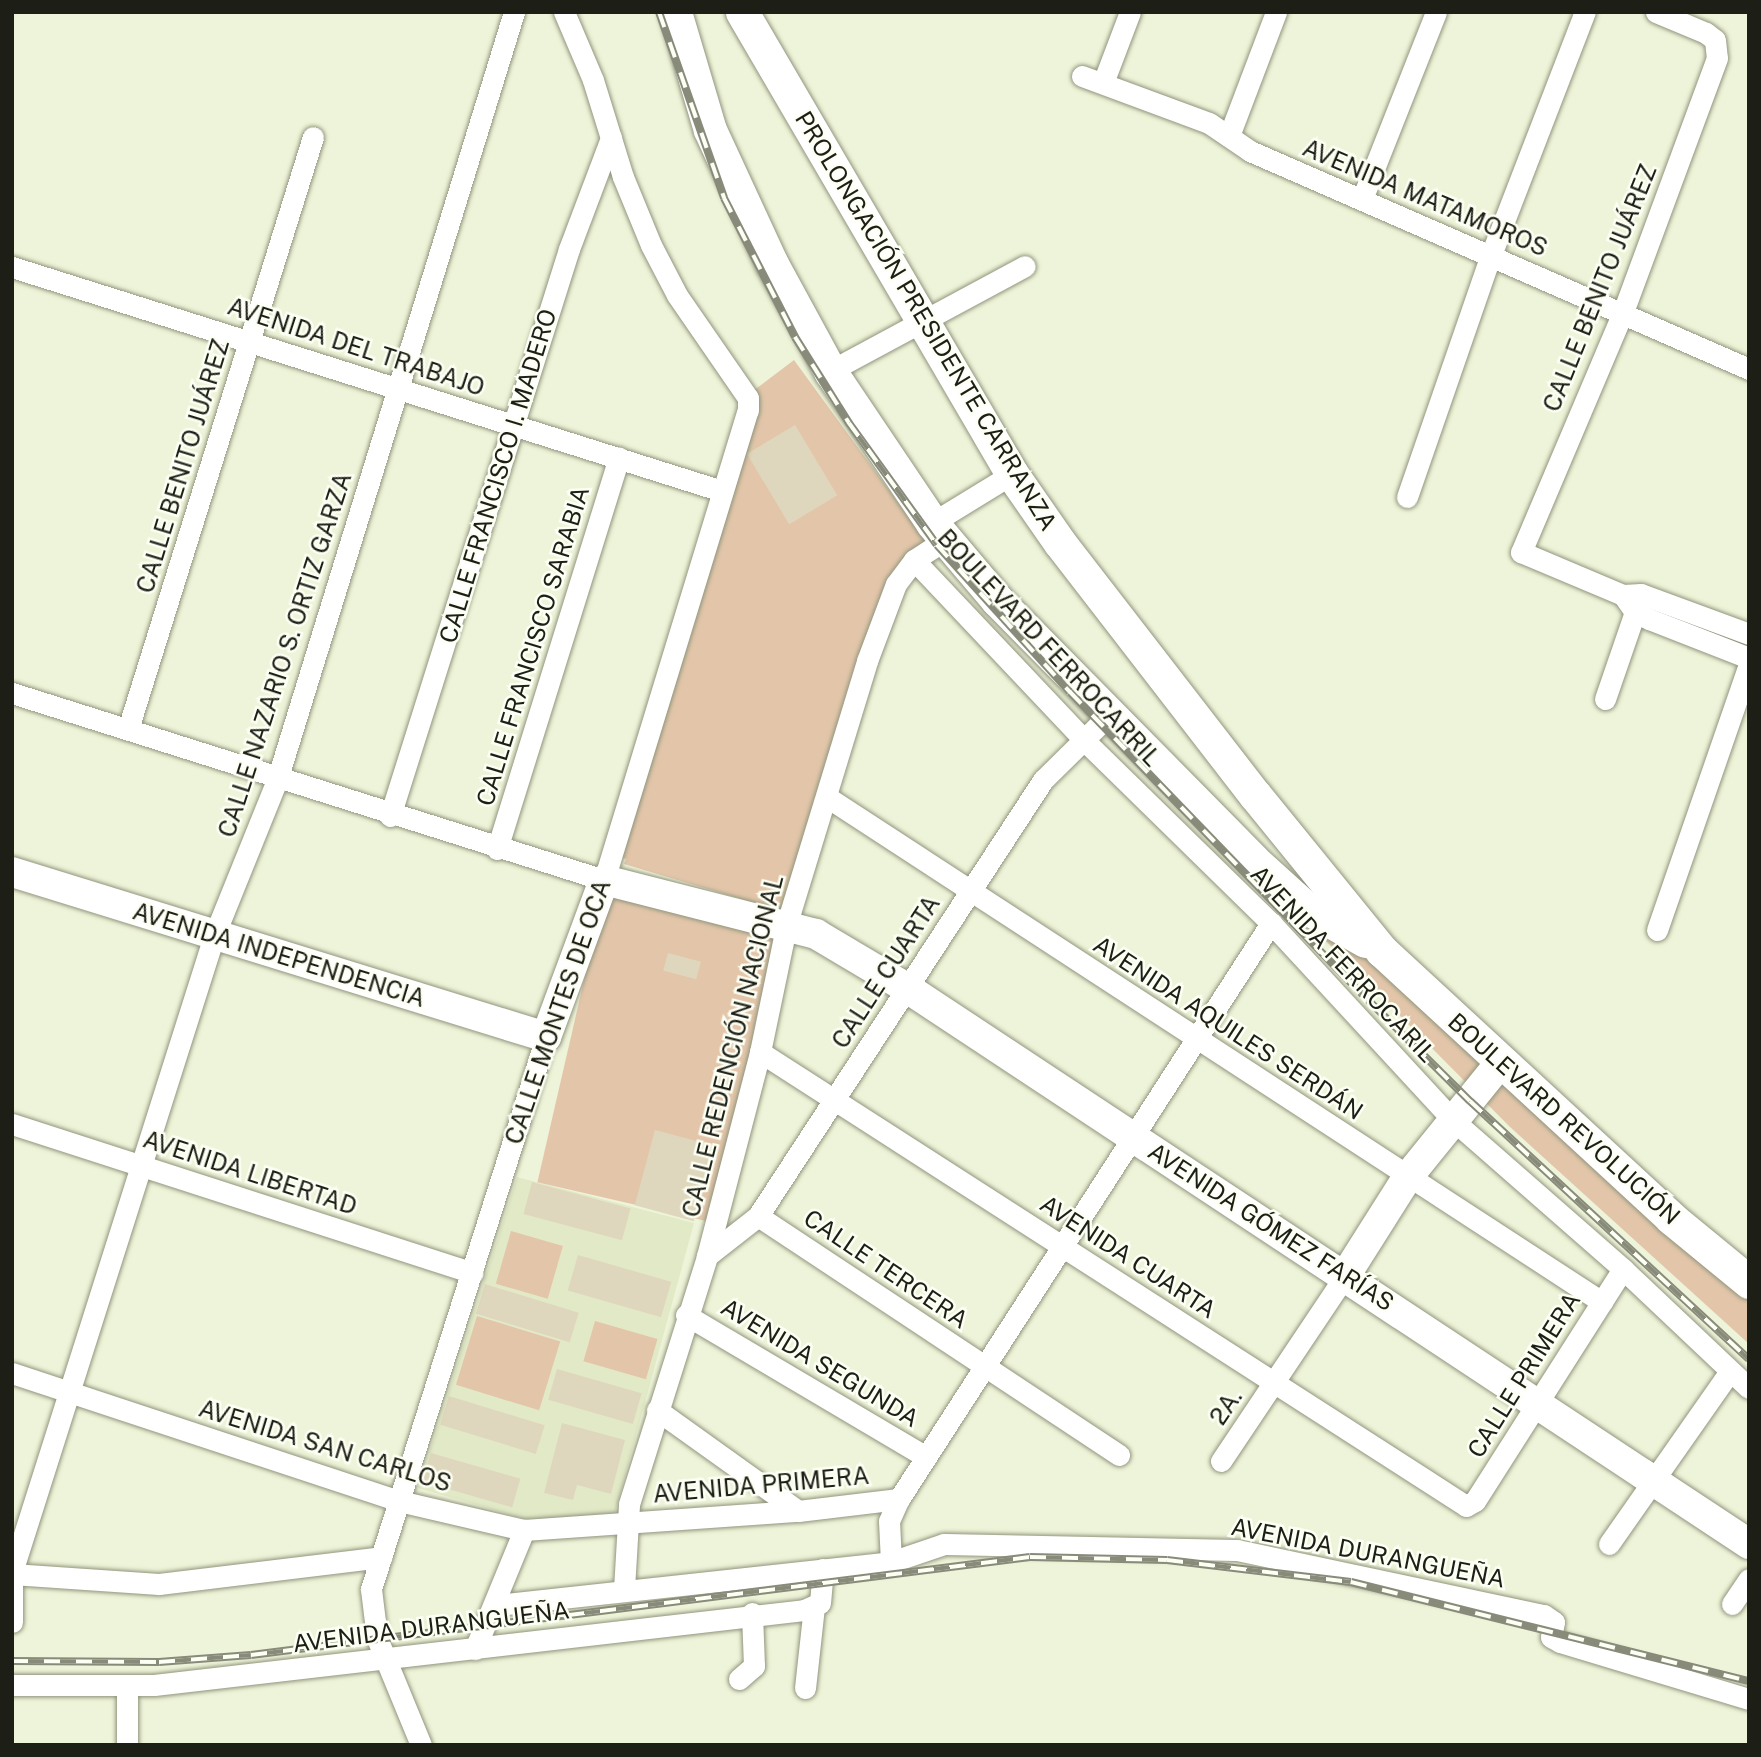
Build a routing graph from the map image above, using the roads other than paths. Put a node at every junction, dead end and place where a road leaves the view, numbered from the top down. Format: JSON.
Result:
{"nodes":[{"id":1,"x":514,"y":12,"type":"edge"},
{"id":2,"x":564,"y":12,"type":"edge"},
{"id":3,"x":743,"y":12,"type":"edge"},
{"id":4,"x":1130,"y":12,"type":"edge"},
{"id":5,"x":1276,"y":12,"type":"edge"},
{"id":6,"x":1436,"y":12,"type":"edge"},
{"id":7,"x":1585,"y":12,"type":"edge"},
{"id":8,"x":1656,"y":12,"type":"edge"},
{"id":9,"x":680,"y":14,"type":"edge"},
{"id":10,"x":1082,"y":76,"type":"dead end"},
{"id":11,"x":1103,"y":83,"type":"junction"},
{"id":12,"x":1229,"y":136,"type":"junction"},
{"id":13,"x":313,"y":137,"type":"dead end"},
{"id":14,"x":611,"y":138,"type":"junction"},
{"id":15,"x":1362,"y":199,"type":"junction"},
{"id":16,"x":1491,"y":255,"type":"junction"},
{"id":17,"x":1025,"y":265,"type":"dead end"},
{"id":18,"x":12,"y":267,"type":"edge"},
{"id":19,"x":1623,"y":312,"type":"junction"},
{"id":20,"x":921,"y":322,"type":"junction"},
{"id":21,"x":250,"y":341,"type":"junction"},
{"id":22,"x":1749,"y":369,"type":"edge"},
{"id":23,"x":830,"y":371,"type":"junction"},
{"id":24,"x":400,"y":387,"type":"junction"},
{"id":25,"x":515,"y":426,"type":"junction"},
{"id":26,"x":619,"y":458,"type":"junction"},
{"id":27,"x":1012,"y":474,"type":"junction"},
{"id":28,"x":722,"y":491,"type":"junction"},
{"id":29,"x":1407,"y":497,"type":"dead end"},
{"id":30,"x":939,"y":531,"type":"junction"},
{"id":31,"x":914,"y":559,"type":"junction"},
{"id":32,"x":1633,"y":600,"type":"junction"},
{"id":33,"x":1749,"y":634,"type":"edge"},
{"id":34,"x":1749,"y":658,"type":"edge"},
{"id":35,"x":1749,"y":664,"type":"edge"},
{"id":36,"x":12,"y":693,"type":"edge"},
{"id":37,"x":1605,"y":699,"type":"dead end"},
{"id":38,"x":1109,"y":715,"type":"junction"},
{"id":39,"x":128,"y":729,"type":"junction"},
{"id":40,"x":1084,"y":740,"type":"junction"},
{"id":41,"x":277,"y":780,"type":"junction"},
{"id":42,"x":827,"y":797,"type":"junction"},
{"id":43,"x":390,"y":816,"type":"junction"},
{"id":44,"x":497,"y":849,"type":"junction"},
{"id":45,"x":12,"y":872,"type":"edge"},
{"id":46,"x":604,"y":880,"type":"junction"},
{"id":47,"x":971,"y":891,"type":"junction"},
{"id":48,"x":787,"y":923,"type":"junction"},
{"id":49,"x":1271,"y":923,"type":"junction"},
{"id":50,"x":1657,"y":930,"type":"dead end"},
{"id":51,"x":214,"y":936,"type":"junction"},
{"id":52,"x":1382,"y":951,"type":"junction"},
{"id":53,"x":907,"y":988,"type":"junction"},
{"id":54,"x":546,"y":1037,"type":"junction"},
{"id":55,"x":1197,"y":1038,"type":"junction"},
{"id":56,"x":760,"y":1052,"type":"junction"},
{"id":57,"x":1500,"y":1063,"type":"junction"},
{"id":58,"x":834,"y":1100,"type":"junction"},
{"id":59,"x":1454,"y":1121,"type":"junction"},
{"id":60,"x":12,"y":1124,"type":"edge"},
{"id":61,"x":1133,"y":1137,"type":"junction"},
{"id":62,"x":141,"y":1164,"type":"junction"},
{"id":63,"x":1408,"y":1178,"type":"junction"},
{"id":64,"x":758,"y":1216,"type":"junction"},
{"id":65,"x":1062,"y":1246,"type":"junction"},
{"id":66,"x":707,"y":1255,"type":"junction"},
{"id":67,"x":1623,"y":1269,"type":"junction"},
{"id":68,"x":472,"y":1273,"type":"junction"},
{"id":69,"x":1345,"y":1276,"type":"junction"},
{"id":70,"x":1749,"y":1282,"type":"edge"},
{"id":71,"x":1602,"y":1302,"type":"junction"},
{"id":72,"x":686,"y":1315,"type":"junction"},
{"id":73,"x":985,"y":1367,"type":"junction"},
{"id":74,"x":1730,"y":1371,"type":"junction"},
{"id":75,"x":12,"y":1373,"type":"edge"},
{"id":76,"x":1274,"y":1382,"type":"junction"},
{"id":77,"x":1749,"y":1388,"type":"edge"},
{"id":78,"x":71,"y":1392,"type":"junction"},
{"id":79,"x":1537,"y":1403,"type":"junction"},
{"id":80,"x":657,"y":1410,"type":"junction"},
{"id":81,"x":1119,"y":1455,"type":"dead end"},
{"id":82,"x":926,"y":1457,"type":"junction"},
{"id":83,"x":1221,"y":1461,"type":"dead end"},
{"id":84,"x":1653,"y":1480,"type":"junction"},
{"id":85,"x":899,"y":1499,"type":"junction"},
{"id":86,"x":399,"y":1501,"type":"junction"},
{"id":87,"x":1466,"y":1506,"type":"joint"},
{"id":88,"x":798,"y":1511,"type":"junction"},
{"id":89,"x":628,"y":1522,"type":"junction"},
{"id":90,"x":524,"y":1530,"type":"junction"},
{"id":91,"x":1609,"y":1544,"type":"dead end"},
{"id":92,"x":1749,"y":1544,"type":"edge"},
{"id":93,"x":381,"y":1557,"type":"junction"},
{"id":94,"x":891,"y":1562,"type":"junction"},
{"id":95,"x":823,"y":1569,"type":"junction"},
{"id":96,"x":12,"y":1573,"type":"edge"},
{"id":97,"x":1749,"y":1579,"type":"edge"},
{"id":98,"x":12,"y":1580,"type":"edge"},
{"id":99,"x":624,"y":1589,"type":"junction"},
{"id":100,"x":1732,"y":1604,"type":"dead end"},
{"id":101,"x":497,"y":1605,"type":"junction"},
{"id":102,"x":814,"y":1607,"type":"junction"},
{"id":103,"x":752,"y":1613,"type":"junction"},
{"id":104,"x":12,"y":1622,"type":"edge"},
{"id":105,"x":475,"y":1649,"type":"junction"},
{"id":106,"x":387,"y":1660,"type":"junction"},
{"id":107,"x":738,"y":1679,"type":"dead end"},
{"id":108,"x":12,"y":1685,"type":"edge"},
{"id":109,"x":127,"y":1687,"type":"junction"},
{"id":110,"x":805,"y":1688,"type":"dead end"},
{"id":111,"x":1749,"y":1699,"type":"edge"},
{"id":112,"x":416,"y":1743,"type":"edge"},
{"id":113,"x":127,"y":1745,"type":"edge"}],
"edges":[{"from":1,"to":24,"type":"street","name":"CALLE NAZARIO S. ORTIZ GARZA"},
{"from":2,"to":14,"type":"street"},
{"from":3,"to":20,"type":"main road","name":"PROLONGACIÓN PRESIDENTE CARRANZA"},
{"from":4,"to":11,"type":"street"},
{"from":5,"to":12,"type":"street"},
{"from":6,"to":15,"type":"street"},
{"from":7,"to":16,"type":"street"},
{"from":8,"to":19,"type":"street","name":"CALLE BENITO JUÁREZ"},
{"from":9,"to":23,"type":"main road","name":"BOULEVARD FERROCARRIL"},
{"from":10,"to":11,"type":"street","name":"AVENIDA MATAMOROS"},
{"from":11,"to":12,"type":"street","name":"AVENIDA MATAMOROS"},
{"from":12,"to":15,"type":"street","name":"AVENIDA MATAMOROS"},
{"from":13,"to":21,"type":"street","name":"CALLE BENITO JUÁREZ"},
{"from":14,"to":25,"type":"street","name":"CALLE FRANCISCO I. MADERO"},
{"from":14,"to":28,"type":"street","name":"CALLE MONTES DE OCA"},
{"from":15,"to":16,"type":"street","name":"AVENIDA MATAMOROS"},
{"from":16,"to":19,"type":"street","name":"AVENIDA MATAMOROS"},
{"from":16,"to":29,"type":"street"},
{"from":17,"to":20,"type":"street"},
{"from":18,"to":21,"type":"street","name":"AVENIDA DEL TRABAJO"},
{"from":19,"to":22,"type":"street","name":"AVENIDA MATAMOROS"},
{"from":19,"to":32,"type":"street","name":"CALLE BENITO JUÁREZ"},
{"from":20,"to":23,"type":"street"},
{"from":20,"to":27,"type":"main road","name":"PROLONGACIÓN PRESIDENTE CARRANZA"},
{"from":21,"to":24,"type":"street","name":"AVENIDA DEL TRABAJO"},
{"from":21,"to":39,"type":"street","name":"CALLE BENITO JUÁREZ"},
{"from":23,"to":30,"type":"main road","name":"BOULEVARD FERROCARRIL"},
{"from":24,"to":25,"type":"street","name":"AVENIDA DEL TRABAJO"},
{"from":24,"to":41,"type":"street","name":"CALLE NAZARIO S. ORTIZ GARZA"},
{"from":25,"to":26,"type":"street","name":"AVENIDA DEL TRABAJO"},
{"from":25,"to":43,"type":"street","name":"CALLE FRANCISCO I. MADERO"},
{"from":26,"to":28,"type":"street","name":"AVENIDA DEL TRABAJO"},
{"from":26,"to":44,"type":"street","name":"CALLE FRANCISCO SARABIA"},
{"from":27,"to":30,"type":"street","name":"CALLE REDENCIÓN NACIONAL"},
{"from":27,"to":52,"type":"main road","name":"PROLONGACIÓN PRESIDENTE CARRANZA"},
{"from":28,"to":46,"type":"street","name":"CALLE MONTES DE OCA"},
{"from":30,"to":31,"type":"street","name":"CALLE REDENCIÓN NACIONAL"},
{"from":30,"to":38,"type":"main road","name":"BOULEVARD FERROCARRIL"},
{"from":31,"to":40,"type":"street","name":"AVENIDA FERROCARIL"},
{"from":31,"to":42,"type":"street","name":"CALLE REDENCIÓN NACIONAL"},
{"from":32,"to":33,"type":"street"},
{"from":32,"to":34,"type":"street"},
{"from":32,"to":37,"type":"street"},
{"from":35,"to":50,"type":"street"},
{"from":36,"to":39,"type":"street"},
{"from":38,"to":40,"type":"street","name":"CALLE CUARTA"},
{"from":38,"to":52,"type":"main road","name":"BOULEVARD FERROCARRIL"},
{"from":39,"to":41,"type":"street"},
{"from":40,"to":47,"type":"street","name":"CALLE CUARTA"},
{"from":40,"to":49,"type":"street","name":"AVENIDA FERROCARIL"},
{"from":41,"to":43,"type":"street"},
{"from":41,"to":51,"type":"street","name":"CALLE NAZARIO S. ORTIZ GARZA"},
{"from":42,"to":47,"type":"street","name":"AVENIDA AQUILES SERDÁN"},
{"from":42,"to":48,"type":"street","name":"CALLE REDENCIÓN NACIONAL"},
{"from":43,"to":44,"type":"street"},
{"from":44,"to":46,"type":"street"},
{"from":45,"to":51,"type":"main road","name":"AVENIDA INDEPENDENCIA"},
{"from":46,"to":48,"type":"main road"},
{"from":46,"to":54,"type":"main road","name":"CALLE MONTES DE OCA"},
{"from":47,"to":53,"type":"street","name":"CALLE CUARTA"},
{"from":47,"to":55,"type":"street","name":"AVENIDA AQUILES SERDÁN"},
{"from":48,"to":53,"type":"main road","name":"AVENIDA GÓMEZ FARÍAS"},
{"from":48,"to":56,"type":"street","name":"CALLE REDENCIÓN NACIONAL"},
{"from":49,"to":55,"type":"street"},
{"from":49,"to":59,"type":"street","name":"AVENIDA FERROCARIL"},
{"from":51,"to":54,"type":"main road","name":"AVENIDA INDEPENDENCIA"},
{"from":51,"to":62,"type":"street","name":"CALLE NAZARIO S. ORTIZ GARZA"},
{"from":52,"to":57,"type":"main road","name":"BOULEVARD REVOLUCIÓN"},
{"from":53,"to":58,"type":"street","name":"CALLE CUARTA"},
{"from":53,"to":61,"type":"main road","name":"AVENIDA GÓMEZ FARÍAS"},
{"from":54,"to":68,"type":"street","name":"CALLE MONTES DE OCA"},
{"from":55,"to":61,"type":"street"},
{"from":55,"to":63,"type":"street","name":"AVENIDA AQUILES SERDÁN"},
{"from":56,"to":58,"type":"street","name":"AVENIDA CUARTA"},
{"from":56,"to":66,"type":"street","name":"CALLE REDENCIÓN NACIONAL"},
{"from":57,"to":59,"type":"main road"},
{"from":57,"to":70,"type":"main road","name":"BOULEVARD REVOLUCIÓN"},
{"from":58,"to":64,"type":"street","name":"CALLE CUARTA"},
{"from":58,"to":65,"type":"street","name":"AVENIDA CUARTA"},
{"from":59,"to":63,"type":"main road"},
{"from":59,"to":67,"type":"street","name":"AVENIDA FERROCARIL"},
{"from":60,"to":62,"type":"street","name":"AVENIDA LIBERTAD"},
{"from":61,"to":65,"type":"street"},
{"from":61,"to":69,"type":"main road","name":"AVENIDA GÓMEZ FARÍAS"},
{"from":62,"to":68,"type":"street","name":"AVENIDA LIBERTAD"},
{"from":62,"to":78,"type":"street","name":"CALLE NAZARIO S. ORTIZ GARZA"},
{"from":63,"to":69,"type":"main road"},
{"from":63,"to":71,"type":"street","name":"AVENIDA AQUILES SERDÁN"},
{"from":64,"to":66,"type":"street","name":"CALLE CUARTA"},
{"from":64,"to":73,"type":"street","name":"CALLE TERCERA"},
{"from":65,"to":73,"type":"street"},
{"from":65,"to":76,"type":"street","name":"AVENIDA CUARTA"},
{"from":66,"to":72,"type":"street","name":"CALLE REDENCIÓN NACIONAL"},
{"from":67,"to":71,"type":"street","name":"CALLE PRIMERA"},
{"from":67,"to":74,"type":"street","name":"AVENIDA FERROCARIL"},
{"from":68,"to":86,"type":"street","name":"CALLE MONTES DE OCA"},
{"from":69,"to":76,"type":"street","name":"2A."},
{"from":69,"to":79,"type":"main road","name":"AVENIDA GÓMEZ FARÍAS"},
{"from":71,"to":79,"type":"street","name":"CALLE PRIMERA"},
{"from":72,"to":80,"type":"street","name":"CALLE REDENCIÓN NACIONAL"},
{"from":72,"to":82,"type":"street","name":"AVENIDA SEGUNDA"},
{"from":73,"to":81,"type":"street","name":"CALLE TERCERA"},
{"from":73,"to":82,"type":"street"},
{"from":74,"to":77,"type":"street","name":"AVENIDA FERROCARIL"},
{"from":74,"to":84,"type":"street"},
{"from":75,"to":78,"type":"street","name":"AVENIDA SAN CARLOS"},
{"from":76,"to":83,"type":"street","name":"2A."},
{"from":76,"to":87,"type":"street","name":"AVENIDA CUARTA"},
{"from":78,"to":86,"type":"street","name":"AVENIDA SAN CARLOS"},
{"from":78,"to":96,"type":"street","name":"CALLE NAZARIO S. ORTIZ GARZA"},
{"from":79,"to":84,"type":"main road","name":"AVENIDA GÓMEZ FARÍAS"},
{"from":79,"to":87,"type":"street","name":"CALLE PRIMERA"},
{"from":80,"to":88,"type":"street"},
{"from":80,"to":89,"type":"street","name":"CALLE REDENCIÓN NACIONAL"},
{"from":82,"to":85,"type":"street"},
{"from":84,"to":91,"type":"street"},
{"from":84,"to":92,"type":"main road","name":"AVENIDA GÓMEZ FARÍAS"},
{"from":85,"to":88,"type":"street","name":"AVENIDA PRIMERA"},
{"from":85,"to":94,"type":"street"},
{"from":86,"to":90,"type":"street","name":"AVENIDA SAN CARLOS"},
{"from":86,"to":93,"type":"street","name":"CALLE MONTES DE OCA"},
{"from":88,"to":89,"type":"street","name":"AVENIDA PRIMERA"},
{"from":89,"to":90,"type":"street","name":"AVENIDA SAN CARLOS"},
{"from":89,"to":99,"type":"street","name":"CALLE REDENCIÓN NACIONAL"},
{"from":90,"to":101,"type":"street"},
{"from":93,"to":96,"type":"street"},
{"from":93,"to":106,"type":"street","name":"CALLE MONTES DE OCA"},
{"from":94,"to":95,"type":"street","name":"AVENIDA DURANGUEÑA"},
{"from":94,"to":111,"type":"street","name":"AVENIDA DURANGUEÑA"},
{"from":95,"to":99,"type":"street","name":"AVENIDA DURANGUEÑA"},
{"from":95,"to":102,"type":"street"},
{"from":97,"to":100,"type":"street"},
{"from":98,"to":104,"type":"street"},
{"from":99,"to":101,"type":"street","name":"AVENIDA DURANGUEÑA"},
{"from":101,"to":105,"type":"street"},
{"from":102,"to":103,"type":"street","name":"AVENIDA DURANGUEÑA"},
{"from":102,"to":110,"type":"street"},
{"from":103,"to":105,"type":"street","name":"AVENIDA DURANGUEÑA"},
{"from":103,"to":107,"type":"street"},
{"from":105,"to":106,"type":"street","name":"AVENIDA DURANGUEÑA"},
{"from":106,"to":109,"type":"street","name":"AVENIDA DURANGUEÑA"},
{"from":106,"to":112,"type":"street","name":"CALLE MONTES DE OCA"},
{"from":108,"to":109,"type":"street","name":"AVENIDA DURANGUEÑA"},
{"from":109,"to":113,"type":"street"}]}
